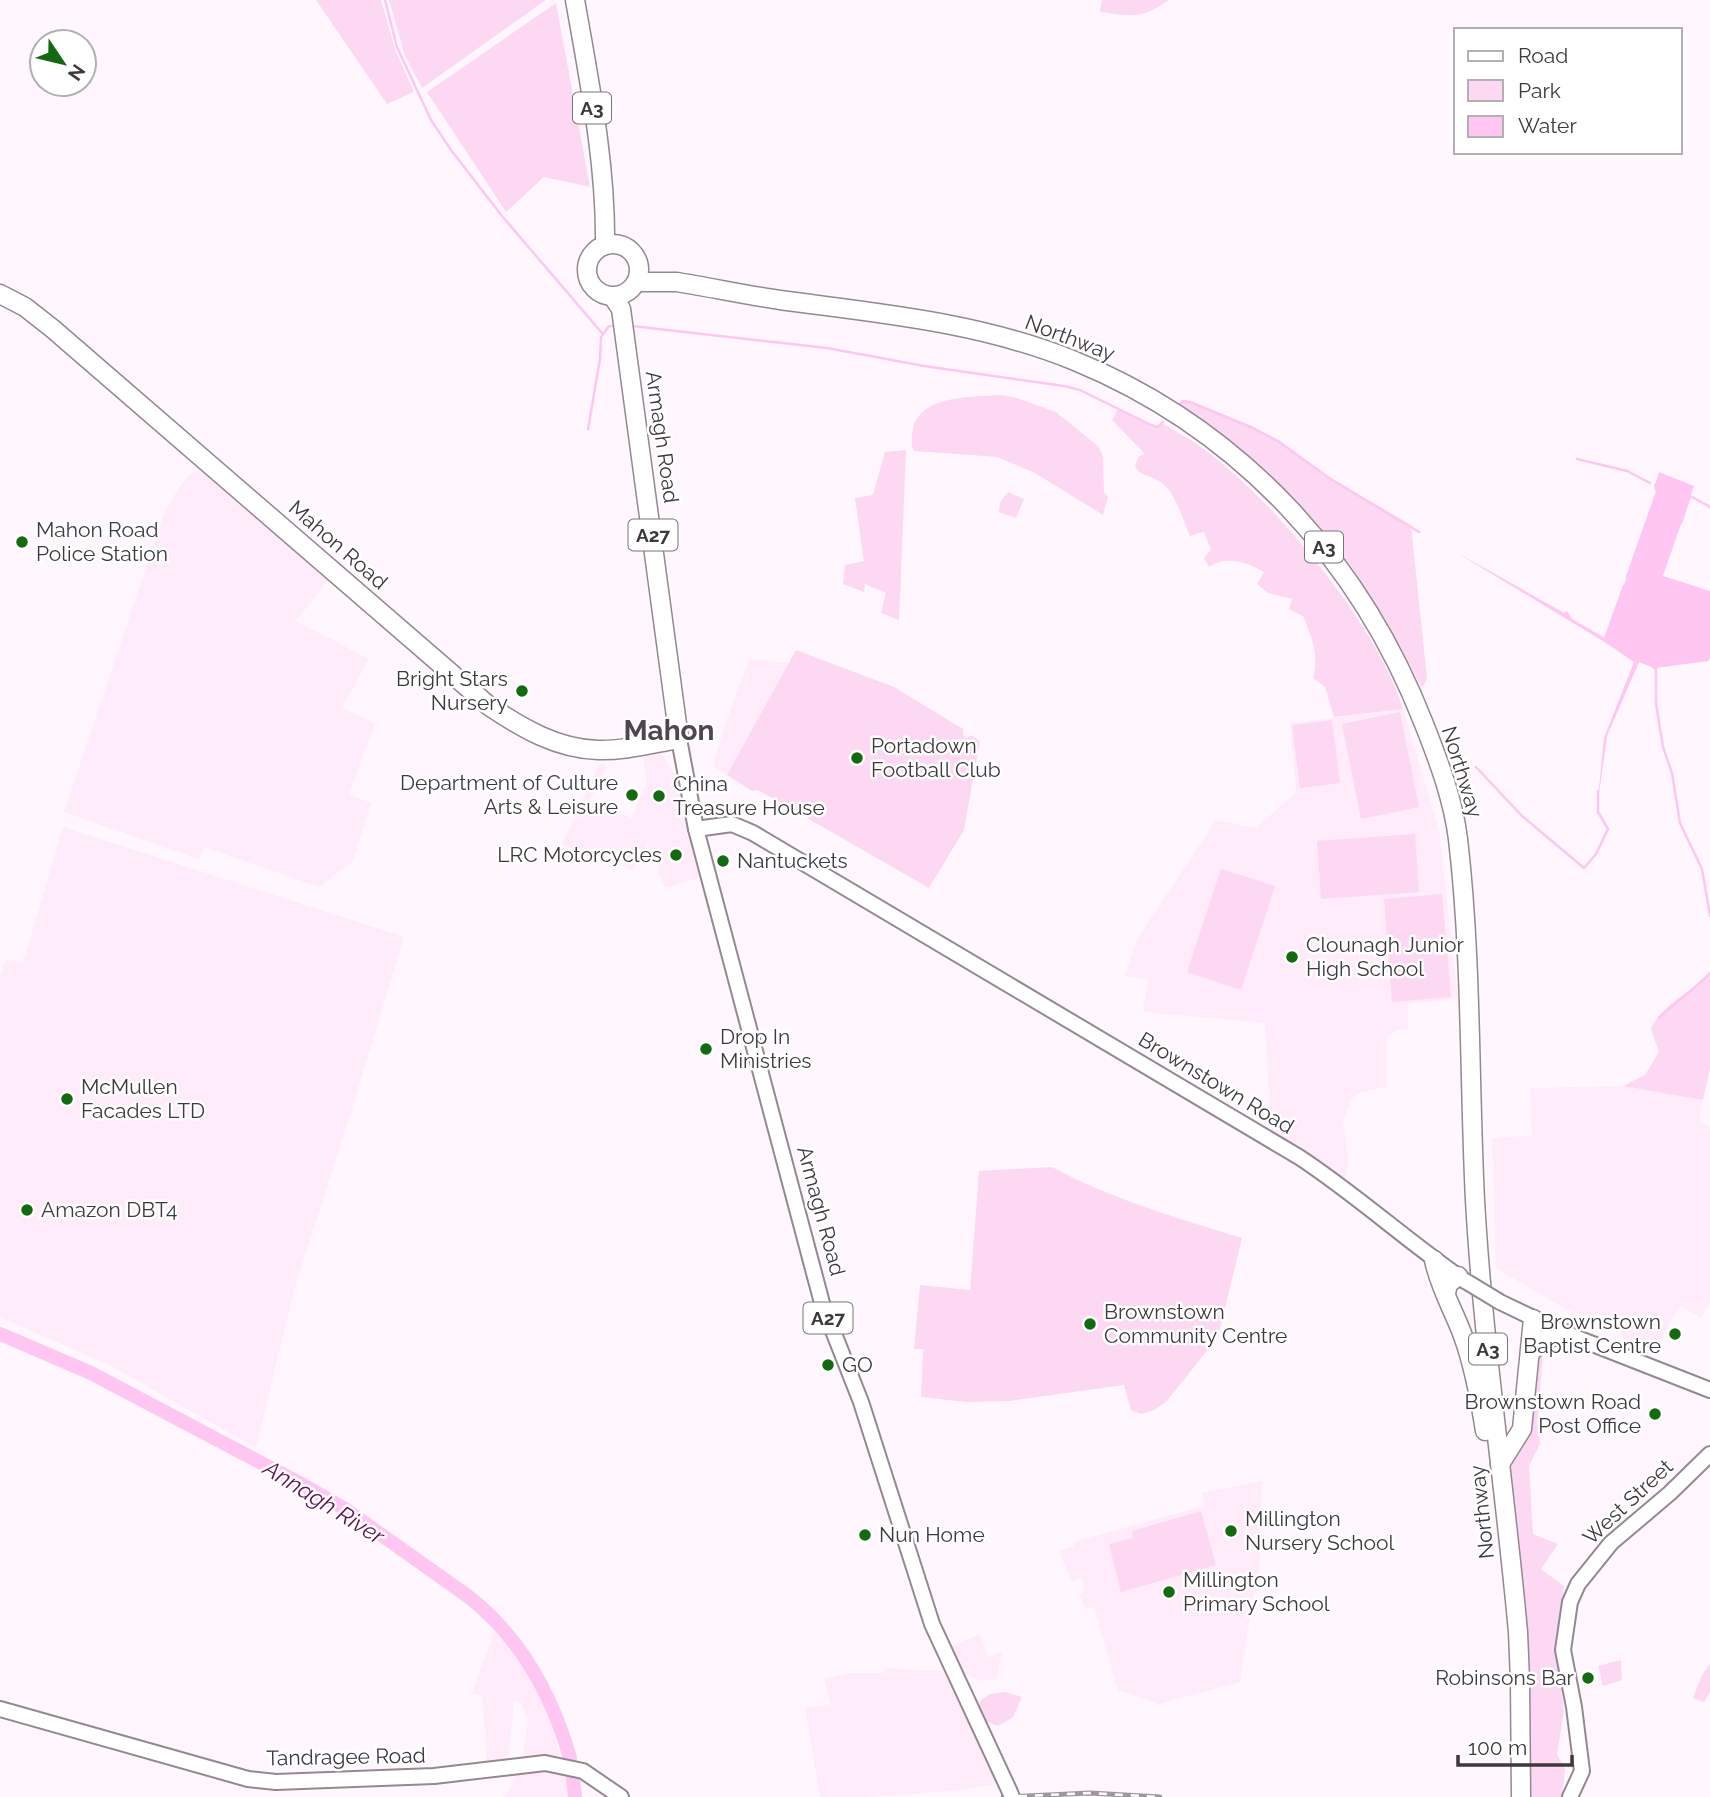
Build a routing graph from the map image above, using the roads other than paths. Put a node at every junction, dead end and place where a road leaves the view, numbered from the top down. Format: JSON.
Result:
{"nodes":[{"id":1,"x":575,"y":0,"type":"edge"},
{"id":2,"x":605,"y":217,"type":"junction"},
{"id":3,"x":605,"y":244,"type":"junction"},
{"id":4,"x":627,"y":247,"type":"junction"},
{"id":5,"x":639,"y":262,"type":"junction"},
{"id":6,"x":677,"y":282,"type":"junction"},
{"id":7,"x":0,"y":294,"type":"edge"},
{"id":8,"x":624,"y":306,"type":"junction"},
{"id":9,"x":679,"y":739,"type":"junction"},
{"id":10,"x":696,"y":829,"type":"junction"},
{"id":11,"x":1434,"y":1260,"type":"junction"},
{"id":12,"x":1462,"y":1279,"type":"junction"},
{"id":13,"x":1446,"y":1293,"type":"junction"},
{"id":14,"x":1533,"y":1319,"type":"junction"},
{"id":15,"x":1567,"y":1334,"type":"junction"},
{"id":16,"x":1531,"y":1352,"type":"junction"},
{"id":17,"x":1710,"y":1390,"type":"edge"},
{"id":18,"x":1710,"y":1454,"type":"edge"},
{"id":19,"x":1500,"y":1464,"type":"junction"},
{"id":20,"x":1502,"y":1484,"type":"junction"},
{"id":21,"x":0,"y":1709,"type":"edge"},
{"id":22,"x":1011,"y":1793,"type":"edge"},
{"id":23,"x":621,"y":1797,"type":"edge"},
{"id":24,"x":1521,"y":1797,"type":"edge"},
{"id":25,"x":1570,"y":1797,"type":"edge"}],
"edges":[{"from":1,"to":2,"type":"highway","number":"A3"},
{"from":2,"to":3,"type":"highway","number":"A3"},
{"from":2,"to":4,"type":"highway","number":"A3"},
{"from":3,"to":4,"type":"highway"},
{"from":3,"to":8,"type":"highway"},
{"from":4,"to":5,"type":"highway","number":"A3"},
{"from":5,"to":6,"type":"highway","name":"Northway","number":"A3"},
{"from":5,"to":8,"type":"highway"},
{"from":6,"to":8,"type":"highway","name":"Northway","number":"A3"},
{"from":6,"to":19,"type":"highway","name":"Northway","number":"A3"},
{"from":7,"to":9,"type":"highway","name":"Mahon Road"},
{"from":8,"to":9,"type":"highway","name":"Armagh Road","number":"A27"},
{"from":9,"to":10,"type":"main road","number":"A27"},
{"from":10,"to":11,"type":"main road","name":"Brownstown Road"},
{"from":10,"to":22,"type":"main road","name":"Armagh Road","number":"A27"},
{"from":11,"to":12,"type":"main road","name":"Brownstown Road"},
{"from":11,"to":13,"type":"highway"},
{"from":12,"to":13,"type":"highway"},
{"from":12,"to":14,"type":"main road","name":"Brownstown Road","bridge":true},
{"from":13,"to":20,"type":"highway"},
{"from":14,"to":15,"type":"main road","name":"Brownstown Road"},
{"from":14,"to":16,"type":"highway"},
{"from":15,"to":16,"type":"highway"},
{"from":15,"to":17,"type":"main road","name":"Brownstown Road"},
{"from":16,"to":19,"type":"highway"},
{"from":18,"to":25,"type":"main road","name":"West Street"},
{"from":19,"to":20,"type":"highway","name":"Northway","number":"A3"},
{"from":20,"to":24,"type":"highway","name":"Northway","number":"A3"},
{"from":21,"to":23,"type":"main road","name":"Tandragee Road"}]}
